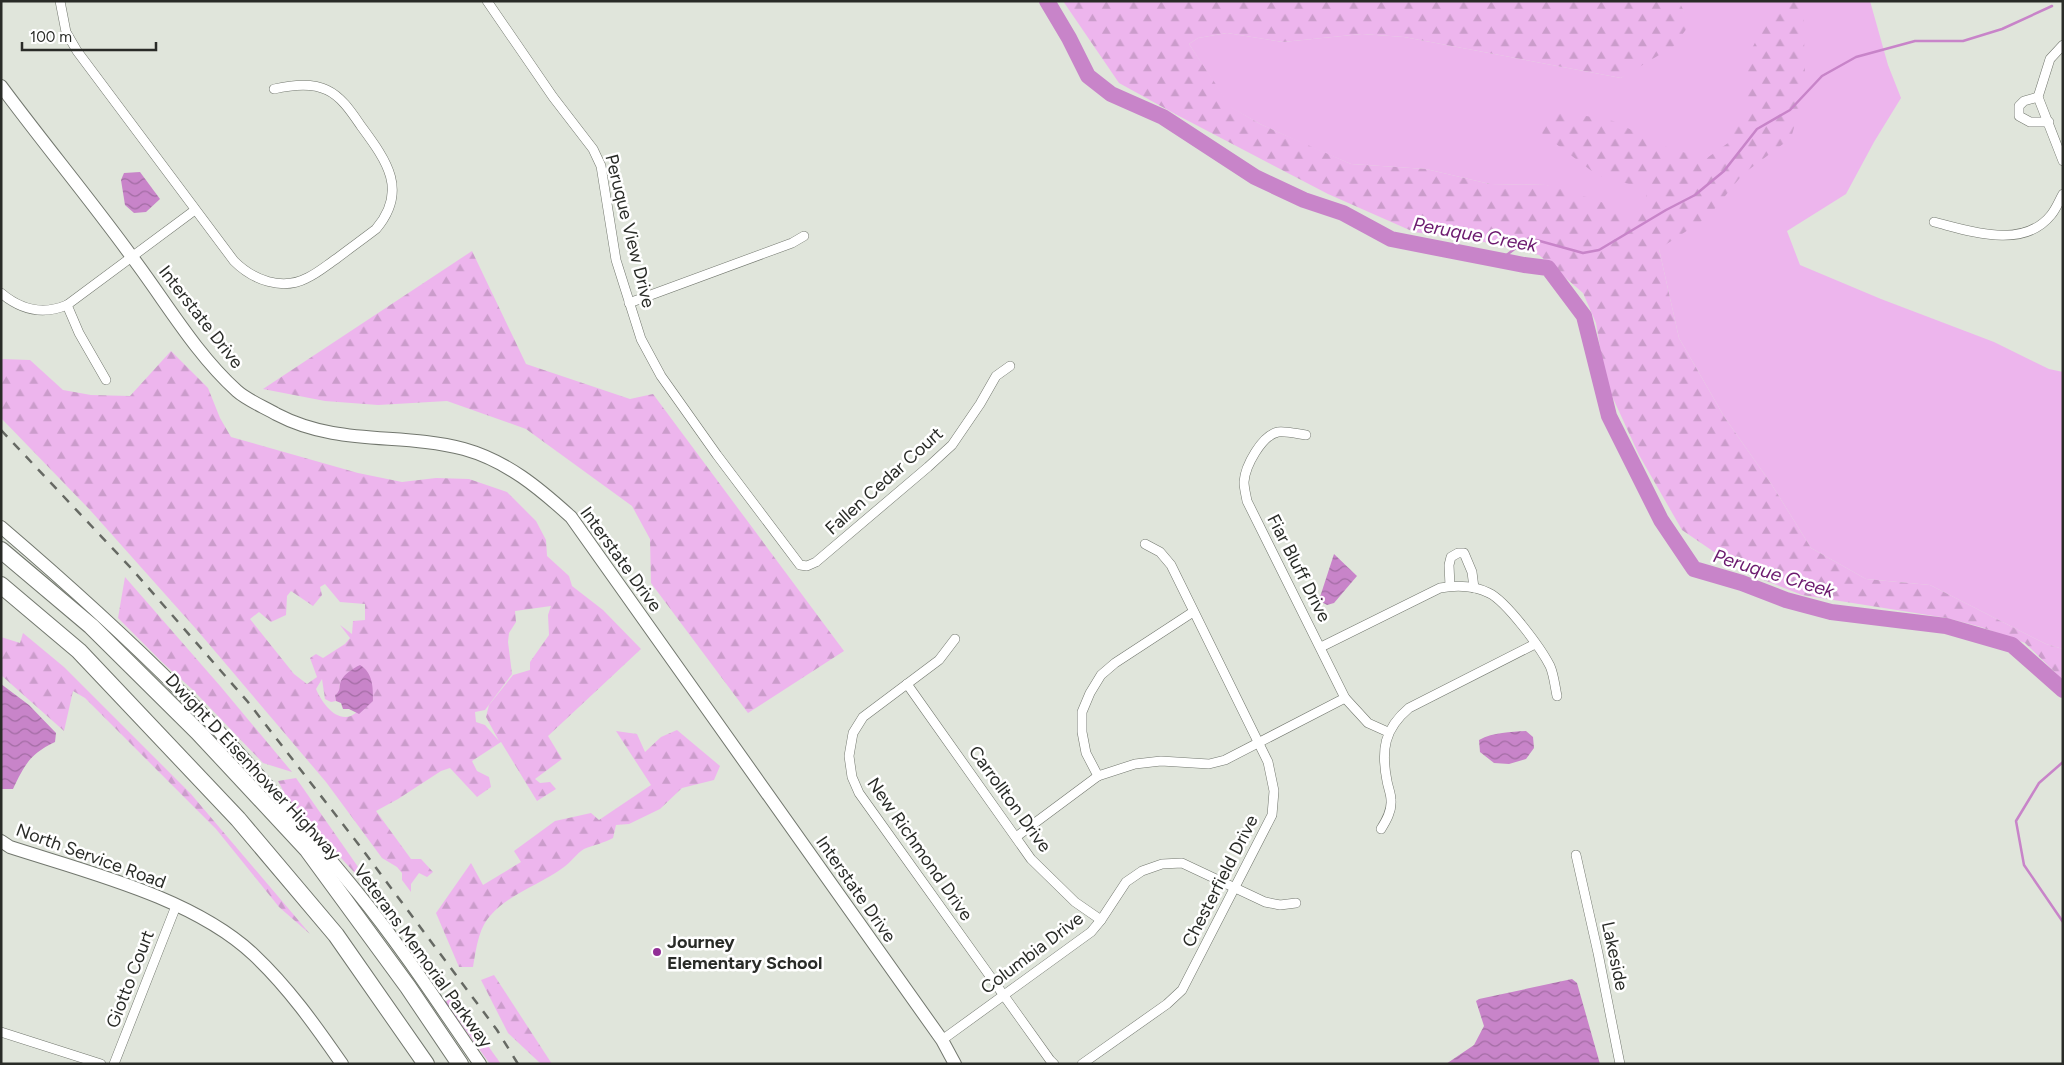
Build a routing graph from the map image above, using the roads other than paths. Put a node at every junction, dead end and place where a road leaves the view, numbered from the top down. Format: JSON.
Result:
{"nodes":[{"id":1,"x":60,"y":1,"type":"edge"},
{"id":2,"x":487,"y":1,"type":"edge"},
{"id":3,"x":2063,"y":45,"type":"edge"},
{"id":4,"x":1,"y":86,"type":"edge"},
{"id":5,"x":274,"y":89,"type":"dead end"},
{"id":6,"x":2038,"y":97,"type":"junction"},
{"id":7,"x":2048,"y":122,"type":"junction"},
{"id":8,"x":2063,"y":161,"type":"edge"},
{"id":9,"x":2063,"y":194,"type":"edge"},
{"id":10,"x":195,"y":210,"type":"junction"},
{"id":11,"x":2063,"y":213,"type":"edge"},
{"id":12,"x":2051,"y":215,"type":"junction"},
{"id":13,"x":1934,"y":222,"type":"dead end"},
{"id":14,"x":804,"y":236,"type":"dead end"},
{"id":15,"x":132,"y":256,"type":"junction"},
{"id":16,"x":1,"y":293,"type":"edge"},
{"id":17,"x":629,"y":303,"type":"junction"},
{"id":18,"x":67,"y":305,"type":"junction"},
{"id":19,"x":1010,"y":366,"type":"dead end"},
{"id":20,"x":106,"y":380,"type":"dead end"},
{"id":21,"x":1306,"y":435,"type":"dead end"},
{"id":22,"x":1,"y":527,"type":"edge"},
{"id":23,"x":1146,"y":544,"type":"dead end"},
{"id":24,"x":1,"y":550,"type":"edge"},
{"id":25,"x":806,"y":566,"type":"joint"},
{"id":26,"x":1,"y":585,"type":"edge"},
{"id":27,"x":1450,"y":586,"type":"junction"},
{"id":28,"x":1474,"y":588,"type":"junction"},
{"id":29,"x":1193,"y":612,"type":"junction"},
{"id":30,"x":955,"y":639,"type":"dead end"},
{"id":31,"x":1534,"y":644,"type":"junction"},
{"id":32,"x":1320,"y":647,"type":"junction"},
{"id":33,"x":907,"y":684,"type":"junction"},
{"id":34,"x":1557,"y":696,"type":"dead end"},
{"id":35,"x":1345,"y":698,"type":"junction"},
{"id":36,"x":1388,"y":732,"type":"junction"},
{"id":37,"x":1258,"y":743,"type":"junction"},
{"id":38,"x":1098,"y":776,"type":"junction"},
{"id":39,"x":1381,"y":830,"type":"dead end"},
{"id":40,"x":1016,"y":837,"type":"junction"},
{"id":41,"x":1,"y":841,"type":"edge"},
{"id":42,"x":1576,"y":855,"type":"dead end"},
{"id":43,"x":1235,"y":887,"type":"junction"},
{"id":44,"x":1296,"y":903,"type":"dead end"},
{"id":45,"x":176,"y":906,"type":"junction"},
{"id":46,"x":1101,"y":920,"type":"junction"},
{"id":47,"x":1003,"y":995,"type":"junction"},
{"id":48,"x":1,"y":1032,"type":"edge"},
{"id":49,"x":942,"y":1040,"type":"junction"},
{"id":50,"x":102,"y":1064,"type":"edge"},
{"id":51,"x":114,"y":1064,"type":"edge"},
{"id":52,"x":342,"y":1064,"type":"edge"},
{"id":53,"x":426,"y":1064,"type":"edge"},
{"id":54,"x":460,"y":1064,"type":"edge"},
{"id":55,"x":480,"y":1064,"type":"edge"},
{"id":56,"x":955,"y":1064,"type":"edge"},
{"id":57,"x":1054,"y":1064,"type":"edge"},
{"id":58,"x":1082,"y":1064,"type":"edge"},
{"id":59,"x":1620,"y":1064,"type":"edge"}],
"edges":[{"from":1,"to":10,"type":"street"},
{"from":2,"to":17,"type":"street","name":"Peruque View Drive"},
{"from":3,"to":6,"type":"street"},
{"from":4,"to":15,"type":"main road","name":"Interstate Drive"},
{"from":5,"to":10,"type":"street"},
{"from":6,"to":7,"type":"street"},
{"from":6,"to":7,"type":"street"},
{"from":7,"to":8,"type":"street"},
{"from":9,"to":12,"type":"street"},
{"from":10,"to":15,"type":"street"},
{"from":11,"to":12,"type":"street"},
{"from":12,"to":13,"type":"street"},
{"from":14,"to":17,"type":"street"},
{"from":15,"to":18,"type":"street"},
{"from":15,"to":49,"type":"main road","name":"Interstate Drive"},
{"from":16,"to":18,"type":"street"},
{"from":17,"to":25,"type":"street","name":"Peruque View Drive"},
{"from":18,"to":20,"type":"street"},
{"from":19,"to":25,"type":"street","name":"Fallen Cedar Court"},
{"from":21,"to":32,"type":"street","name":"Fiar Bluff Drive"},
{"from":22,"to":55,"type":"main road","name":"Veterans Memorial Parkway"},
{"from":23,"to":29,"type":"street","name":"Chesterfield Drive"},
{"from":24,"to":54,"type":"highway","name":"Dwight D Eisenhower Highway"},
{"from":26,"to":53,"type":"highway"},
{"from":27,"to":28,"type":"street"},
{"from":27,"to":28,"type":"street"},
{"from":27,"to":32,"type":"street"},
{"from":28,"to":31,"type":"street"},
{"from":29,"to":37,"type":"street","name":"Chesterfield Drive"},
{"from":29,"to":38,"type":"street"},
{"from":30,"to":33,"type":"street","name":"New Richmond Drive"},
{"from":31,"to":34,"type":"street"},
{"from":31,"to":36,"type":"street"},
{"from":32,"to":35,"type":"street","name":"Fiar Bluff Drive"},
{"from":33,"to":40,"type":"street","name":"Carrollton Drive"},
{"from":33,"to":47,"type":"street","name":"New Richmond Drive"},
{"from":35,"to":36,"type":"street","name":"Fiar Bluff Drive"},
{"from":35,"to":37,"type":"street"},
{"from":36,"to":39,"type":"street"},
{"from":37,"to":38,"type":"street"},
{"from":37,"to":43,"type":"street","name":"Chesterfield Drive"},
{"from":38,"to":40,"type":"street"},
{"from":40,"to":46,"type":"street","name":"Carrollton Drive"},
{"from":41,"to":45,"type":"main road","name":"North Service Road"},
{"from":42,"to":59,"type":"street","name":"Lakeside"},
{"from":43,"to":44,"type":"street","name":"Columbia Drive"},
{"from":43,"to":46,"type":"street","name":"Columbia Drive"},
{"from":43,"to":58,"type":"street","name":"Chesterfield Drive"},
{"from":45,"to":51,"type":"street","name":"Giotto Court"},
{"from":45,"to":52,"type":"main road","name":"North Service Road"},
{"from":46,"to":47,"type":"street","name":"Columbia Drive"},
{"from":47,"to":49,"type":"street","name":"Columbia Drive"},
{"from":47,"to":57,"type":"street","name":"New Richmond Drive"},
{"from":48,"to":50,"type":"street"},
{"from":49,"to":56,"type":"main road","name":"Interstate Drive"}]}
